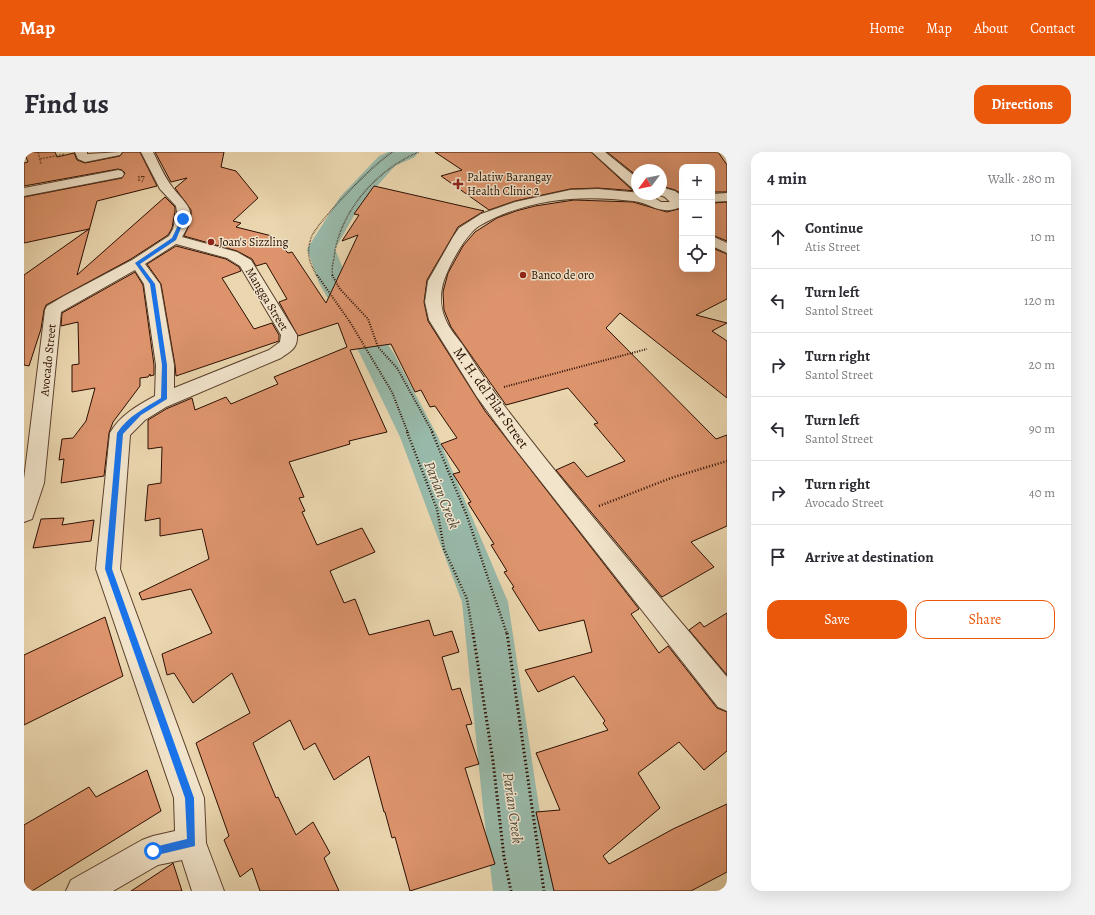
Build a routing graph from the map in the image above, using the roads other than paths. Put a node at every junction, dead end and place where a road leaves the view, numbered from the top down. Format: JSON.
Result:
{"nodes":[{"id":1,"x":116,"y":152,"type":"edge"},
{"id":2,"x":147,"y":152,"type":"edge"},
{"id":3,"x":598,"y":152,"type":"edge"},
{"id":4,"x":78,"y":154,"type":"edge"},
{"id":5,"x":118,"y":174,"type":"dead end"},
{"id":6,"x":631,"y":179,"type":"edge"},
{"id":7,"x":24,"y":192,"type":"edge"},
{"id":8,"x":631,"y":192,"type":"edge"},
{"id":9,"x":727,"y":197,"type":"edge"},
{"id":10,"x":715,"y":198,"type":"edge"},
{"id":11,"x":653,"y":200,"type":"edge"},
{"id":12,"x":676,"y":201,"type":"edge"},
{"id":13,"x":174,"y":239,"type":"junction"},
{"id":14,"x":715,"y":242,"type":"edge"},
{"id":15,"x":727,"y":249,"type":"edge"},
{"id":16,"x":138,"y":263,"type":"junction"},
{"id":17,"x":164,"y":399,"type":"junction"},
{"id":18,"x":24,"y":513,"type":"edge"},
{"id":19,"x":727,"y":698,"type":"edge"},
{"id":20,"x":191,"y":843,"type":"junction"},
{"id":21,"x":82,"y":891,"type":"edge"},
{"id":22,"x":208,"y":891,"type":"edge"}],
"edges":[{"from":1,"to":4,"type":"street"},
{"from":2,"to":13,"type":"street"},
{"from":3,"to":6,"type":"street"},
{"from":5,"to":7,"type":"street"},
{"from":8,"to":19,"type":"street","name":"M. H. del Pilar Street"},
{"from":9,"to":10,"type":"street"},
{"from":11,"to":12,"type":"street"},
{"from":13,"to":16,"type":"street","name":"Avocado Street"},
{"from":13,"to":17,"type":"street","name":"Mangga Street"},
{"from":14,"to":15,"type":"street"},
{"from":16,"to":17,"type":"street"},
{"from":16,"to":18,"type":"street","name":"Avocado Street"},
{"from":17,"to":20,"type":"street"},
{"from":20,"to":21,"type":"street"},
{"from":20,"to":22,"type":"street"}]}
